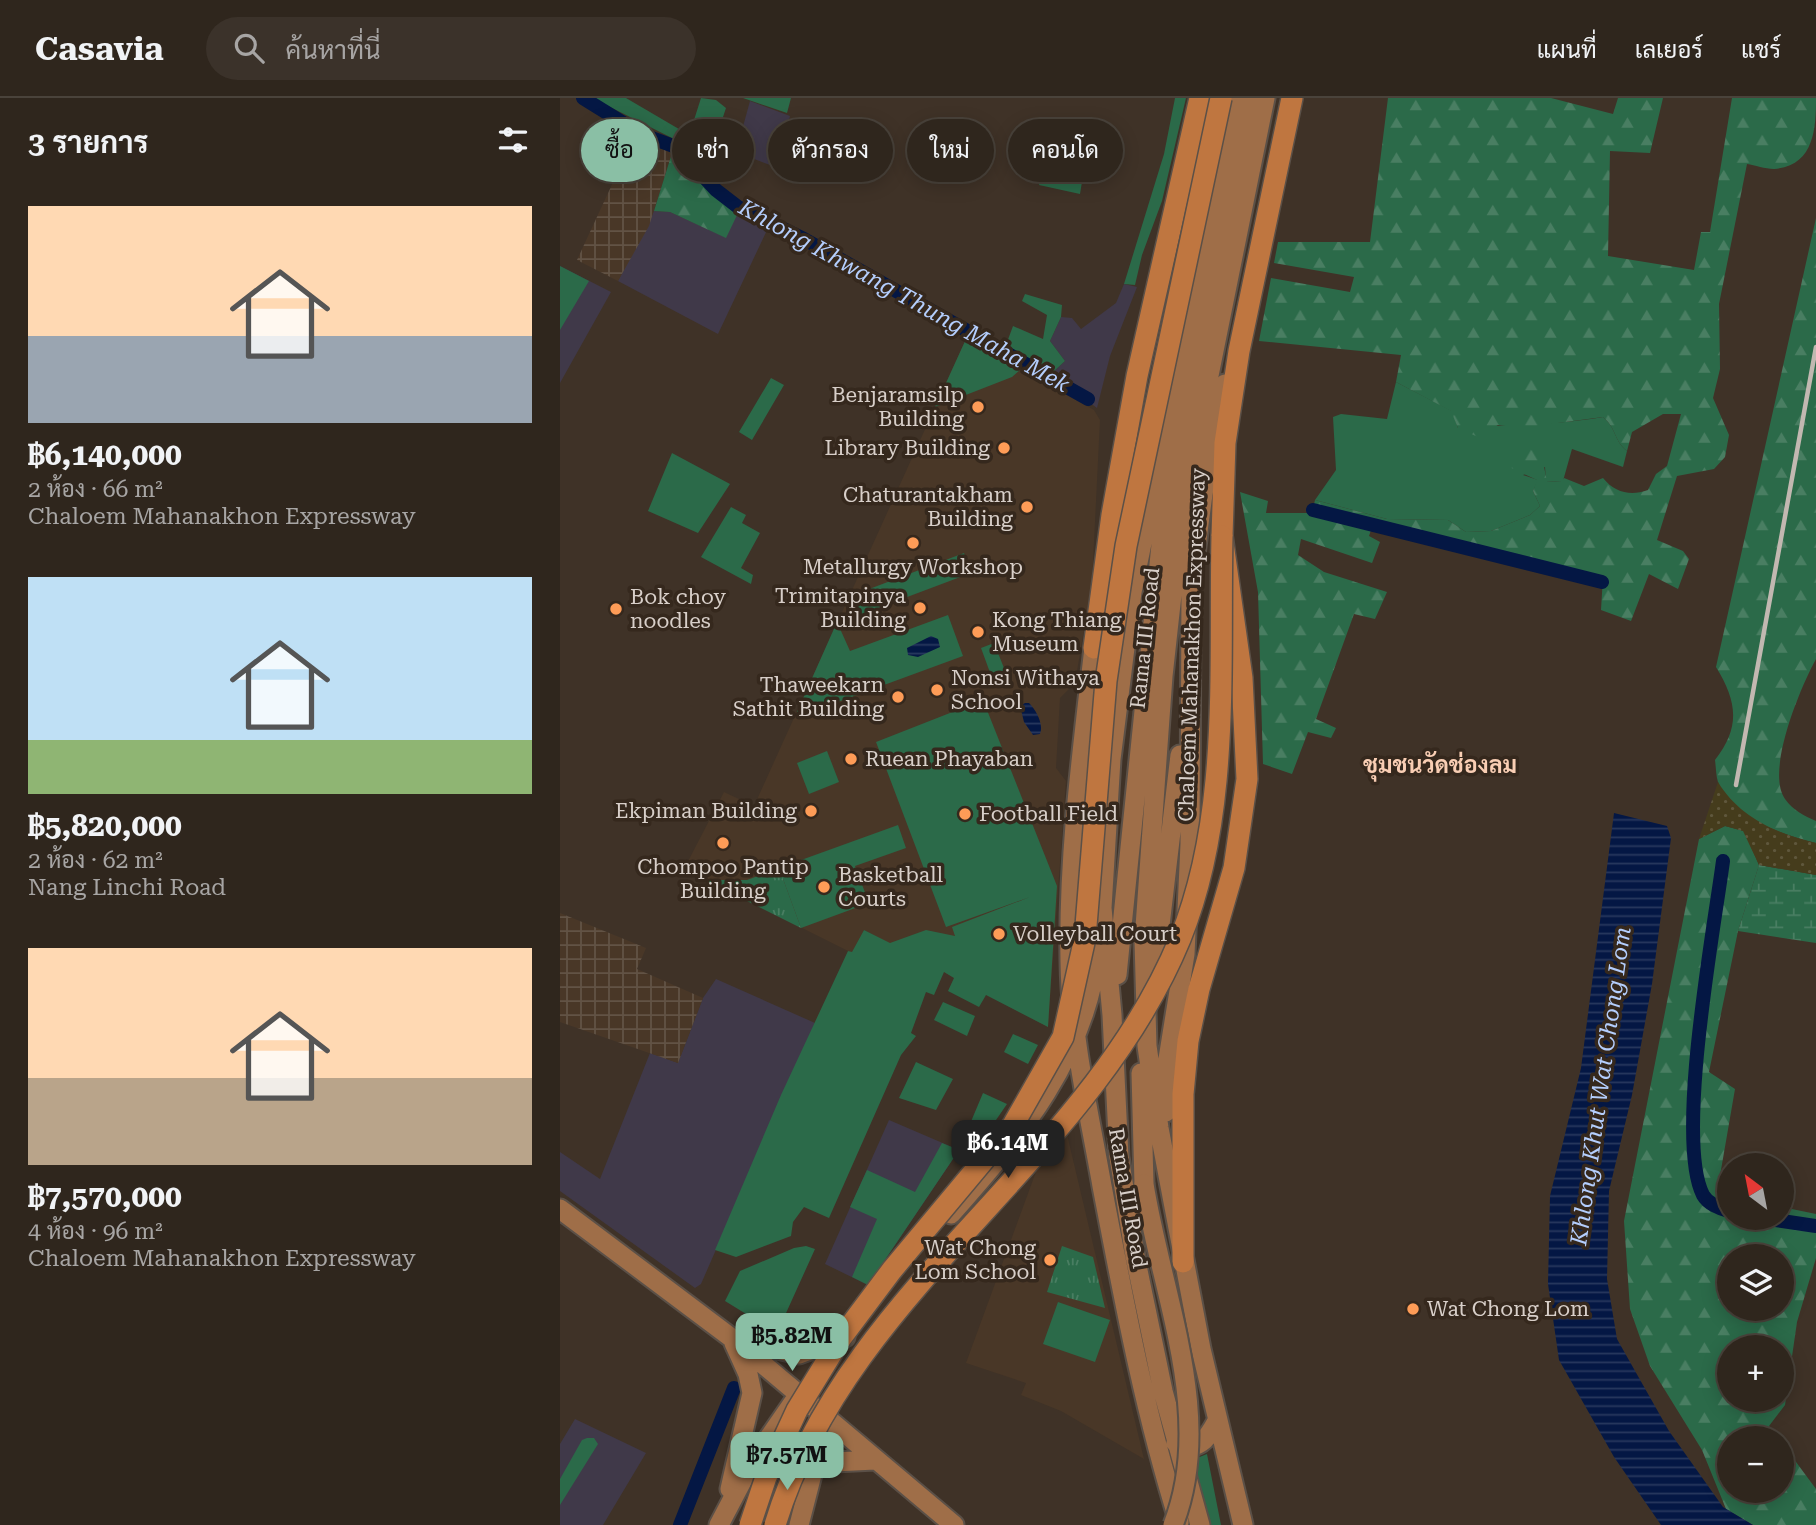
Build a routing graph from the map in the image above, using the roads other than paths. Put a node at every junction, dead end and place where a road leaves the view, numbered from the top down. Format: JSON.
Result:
{"nodes":[{"id":1,"x":1200,"y":98,"type":"edge"},
{"id":2,"x":1221,"y":98,"type":"edge"},
{"id":3,"x":1233,"y":98,"type":"edge"},
{"id":4,"x":1248,"y":98,"type":"edge"},
{"id":5,"x":1265,"y":98,"type":"edge"},
{"id":6,"x":1283,"y":98,"type":"edge"},
{"id":7,"x":1292,"y":98,"type":"edge"},
{"id":8,"x":1222,"y":536,"type":"junction"},
{"id":9,"x":1132,"y":592,"type":"junction"},
{"id":10,"x":1094,"y":648,"type":"junction"},
{"id":11,"x":1155,"y":676,"type":"junction"},
{"id":12,"x":1189,"y":684,"type":"junction"},
{"id":13,"x":1111,"y":758,"type":"junction"},
{"id":14,"x":1078,"y":799,"type":"junction"},
{"id":15,"x":1102,"y":908,"type":"junction"},
{"id":16,"x":1112,"y":1015,"type":"junction"},
{"id":17,"x":1144,"y":1016,"type":"junction"},
{"id":18,"x":1076,"y":1038,"type":"junction"},
{"id":19,"x":1159,"y":1128,"type":"junction"},
{"id":20,"x":1119,"y":1157,"type":"junction"},
{"id":21,"x":1170,"y":1188,"type":"junction"},
{"id":22,"x":560,"y":1209,"type":"edge"},
{"id":23,"x":1183,"y":1262,"type":"junction"},
{"id":24,"x":1117,"y":1264,"type":"junction"},
{"id":25,"x":845,"y":1337,"type":"junction"},
{"id":26,"x":733,"y":1339,"type":"junction"},
{"id":27,"x":799,"y":1394,"type":"junction"},
{"id":28,"x":826,"y":1420,"type":"junction"},
{"id":29,"x":1217,"y":1421,"type":"junction"},
{"id":30,"x":1176,"y":1443,"type":"junction"},
{"id":31,"x":876,"y":1460,"type":"junction"},
{"id":32,"x":814,"y":1469,"type":"junction"},
{"id":33,"x":722,"y":1517,"type":"edge"},
{"id":34,"x":750,"y":1525,"type":"edge"},
{"id":35,"x":775,"y":1525,"type":"edge"},
{"id":36,"x":799,"y":1525,"type":"edge"},
{"id":37,"x":954,"y":1525,"type":"edge"},
{"id":38,"x":1174,"y":1525,"type":"edge"},
{"id":39,"x":1180,"y":1525,"type":"edge"},
{"id":40,"x":1200,"y":1525,"type":"edge"},
{"id":41,"x":1243,"y":1525,"type":"edge"}],
"edges":[{"from":1,"to":10,"type":"highway"},
{"from":2,"to":34,"type":"highway","bridge":true},
{"from":3,"to":9,"type":"main road","name":"Rama III Road"},
{"from":4,"to":11,"type":"main road","name":"Rama III Road"},
{"from":5,"to":11,"type":"main road","name":"Rama III Road"},
{"from":6,"to":12,"type":"main road","name":"Rama III Road"},
{"from":7,"to":8,"type":"highway","name":"Chaloem Mahanakhon Expressway"},
{"from":8,"to":23,"type":"highway","bridge":true},
{"from":8,"to":35,"type":"highway","name":"Chaloem Mahanakhon Expressway","bridge":true},
{"from":9,"to":10,"type":"main road","name":"Rama III Road"},
{"from":9,"to":13,"type":"main road","name":"Rama III Road"},
{"from":10,"to":14,"type":"main road","name":"Rama III Road"},
{"from":11,"to":16,"type":"main road","name":"Rama III Road"},
{"from":11,"to":17,"type":"main road","name":"Rama III Road"},
{"from":12,"to":19,"type":"main road"},
{"from":12,"to":21,"type":"main road","name":"Rama III Road"},
{"from":13,"to":14,"type":"main road"},
{"from":13,"to":15,"type":"main road","name":"Rama III Road"},
{"from":14,"to":18,"type":"main road","name":"Rama III Road"},
{"from":15,"to":16,"type":"main road","name":"Rama III Road"},
{"from":15,"to":18,"type":"main road"},
{"from":16,"to":20,"type":"main road","name":"Rama III Road"},
{"from":17,"to":19,"type":"main road","name":"Rama III Road"},
{"from":17,"to":38,"type":"main road","bridge":true},
{"from":18,"to":24,"type":"main road","name":"Rama III Road"},
{"from":18,"to":25,"type":"main road"},
{"from":19,"to":21,"type":"main road","name":"Rama III Road"},
{"from":20,"to":24,"type":"main road"},
{"from":20,"to":30,"type":"main road","name":"Rama III Road"},
{"from":21,"to":23,"type":"main road","name":"Rama III Road"},
{"from":22,"to":26,"type":"main road"},
{"from":23,"to":29,"type":"main road","name":"Rama III Road"},
{"from":24,"to":39,"type":"main road","name":"Rama III Road"},
{"from":25,"to":26,"type":"main road"},
{"from":25,"to":27,"type":"main road"},
{"from":26,"to":27,"type":"main road"},
{"from":26,"to":33,"type":"main road"},
{"from":27,"to":28,"type":"main road"},
{"from":27,"to":33,"type":"main road"},
{"from":28,"to":31,"type":"main road"},
{"from":28,"to":32,"type":"main road"},
{"from":29,"to":30,"type":"main road"},
{"from":29,"to":41,"type":"main road","name":"Rama III Road"},
{"from":30,"to":40,"type":"main road","name":"Rama III Road"},
{"from":31,"to":32,"type":"main road"},
{"from":31,"to":37,"type":"main road"},
{"from":32,"to":36,"type":"main road"}]}
